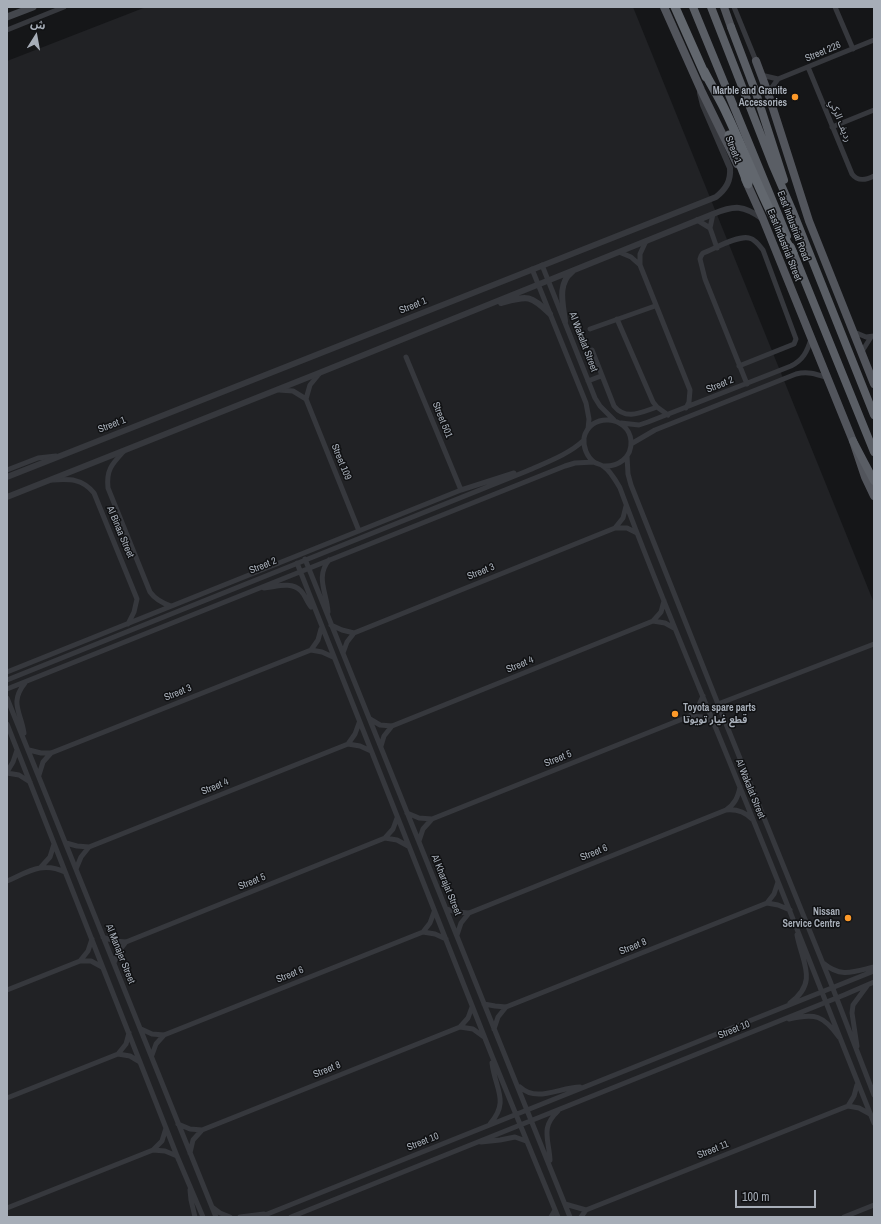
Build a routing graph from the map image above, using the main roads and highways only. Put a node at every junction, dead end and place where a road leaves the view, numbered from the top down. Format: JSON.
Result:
{"nodes":[{"id":1,"x":34,"y":7,"type":"edge"},
{"id":2,"x":664,"y":7,"type":"edge"},
{"id":3,"x":675,"y":7,"type":"edge"},
{"id":4,"x":693,"y":7,"type":"edge"},
{"id":5,"x":711,"y":7,"type":"edge"},
{"id":6,"x":724,"y":7,"type":"edge"},
{"id":7,"x":7,"y":17,"type":"edge"},
{"id":8,"x":731,"y":27,"type":"joint"},
{"id":9,"x":756,"y":61,"type":"road end"},
{"id":10,"x":704,"y":71,"type":"junction"},
{"id":11,"x":772,"y":105,"type":"junction"},
{"id":12,"x":768,"y":131,"type":"junction"},
{"id":13,"x":748,"y":184,"type":"junction"},
{"id":14,"x":794,"y":212,"type":"junction"},
{"id":15,"x":793,"y":252,"type":"junction"},
{"id":16,"x":874,"y":384,"type":"edge"},
{"id":17,"x":874,"y":414,"type":"edge"},
{"id":18,"x":853,"y":441,"type":"junction"},
{"id":19,"x":874,"y":452,"type":"edge"},
{"id":20,"x":874,"y":481,"type":"edge"},
{"id":21,"x":874,"y":496,"type":"edge"}],
"edges":[{"from":1,"to":7,"type":"main road"},
{"from":2,"to":13,"type":"main road","name":"East Industrial Street"},
{"from":3,"to":10,"type":"highway"},
{"from":4,"to":15,"type":"highway","name":"East Industrial Road"},
{"from":5,"to":14,"type":"highway","name":"East Industrial Road"},
{"from":6,"to":8,"type":"main road"},
{"from":8,"to":12,"type":"highway"},
{"from":9,"to":11,"type":"main road"},
{"from":10,"to":13,"type":"highway"},
{"from":10,"to":15,"type":"highway"},
{"from":11,"to":12,"type":"main road"},
{"from":11,"to":16,"type":"main road"},
{"from":12,"to":14,"type":"highway"},
{"from":13,"to":18,"type":"main road","name":"East Industrial Street"},
{"from":14,"to":17,"type":"highway","name":"East Industrial Road"},
{"from":15,"to":19,"type":"highway","name":"East Industrial Road"},
{"from":18,"to":20,"type":"highway"},
{"from":18,"to":21,"type":"main road","name":"East Industrial Street"}]}
